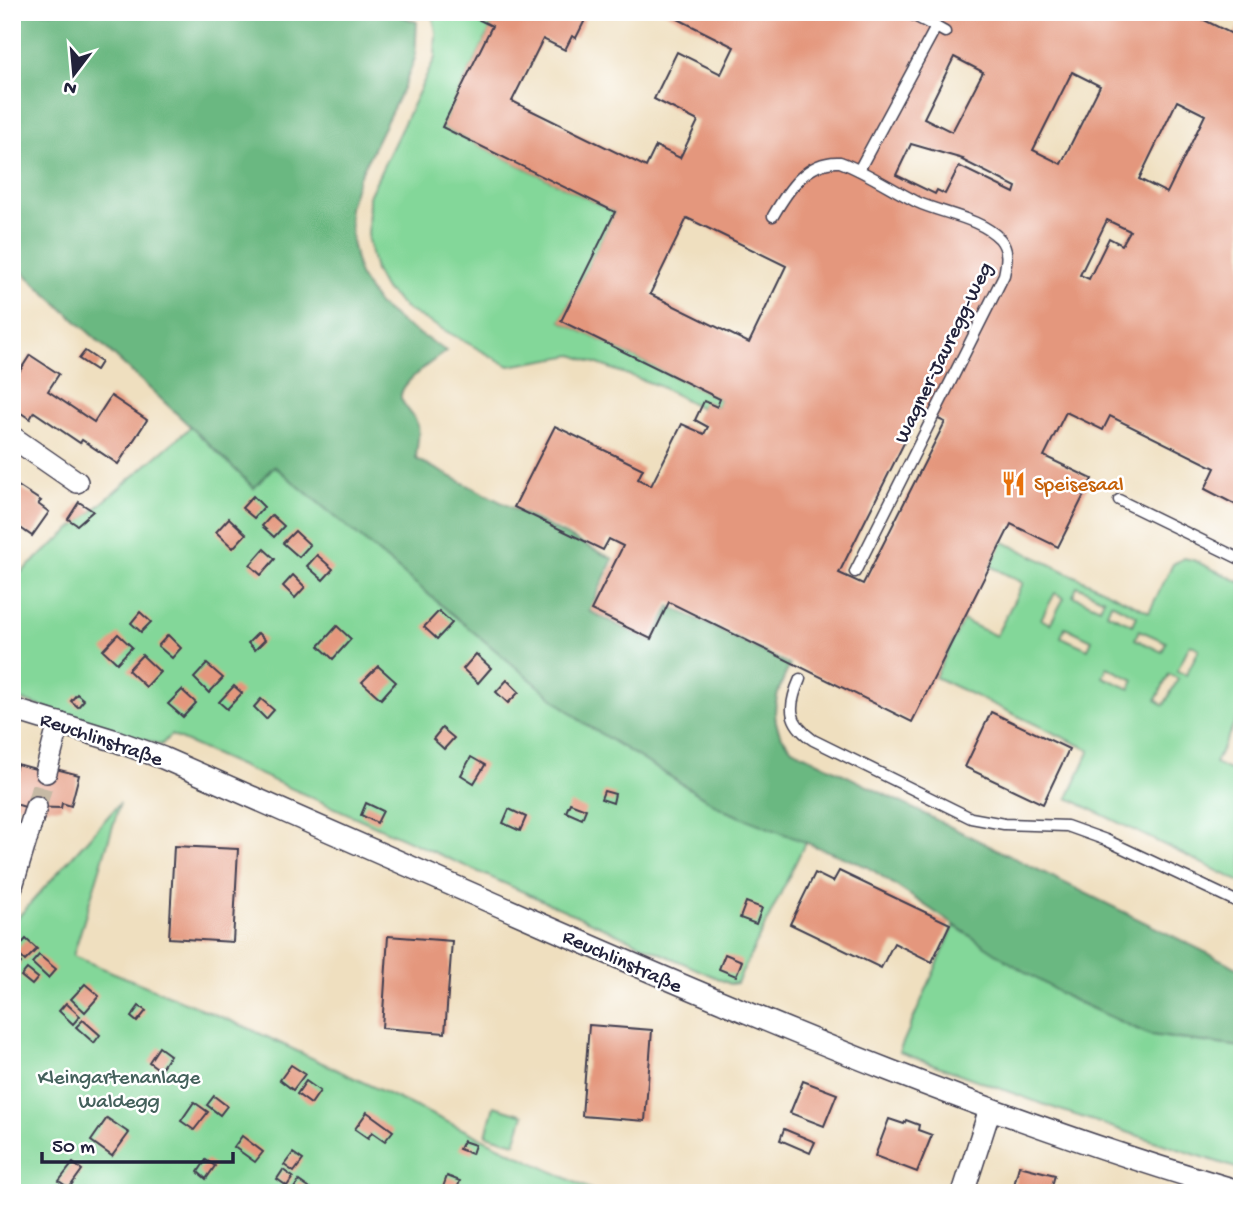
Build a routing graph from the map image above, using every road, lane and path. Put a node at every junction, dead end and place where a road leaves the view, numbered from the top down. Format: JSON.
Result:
{"nodes":[{"id":1,"x":906,"y":12,"type":"edge"},
{"id":2,"x":859,"y":170,"type":"junction"},
{"id":3,"x":774,"y":216,"type":"dead end"},
{"id":4,"x":12,"y":437,"type":"edge"},
{"id":5,"x":77,"y":482,"type":"dead end"},
{"id":6,"x":1119,"y":500,"type":"dead end"},
{"id":7,"x":1242,"y":560,"type":"edge"},
{"id":8,"x":855,"y":572,"type":"dead end"},
{"id":9,"x":800,"y":679,"type":"dead end"},
{"id":10,"x":12,"y":709,"type":"edge"},
{"id":11,"x":59,"y":723,"type":"junction"},
{"id":12,"x":46,"y":772,"type":"tunnel mouth"},
{"id":13,"x":36,"y":807,"type":"tunnel mouth"},
{"id":14,"x":12,"y":886,"type":"edge"},
{"id":15,"x":1242,"y":904,"type":"edge"},
{"id":16,"x":990,"y":1109,"type":"junction"},
{"id":17,"x":1217,"y":1189,"type":"edge"},
{"id":18,"x":1242,"y":1192,"type":"edge"},
{"id":19,"x":963,"y":1193,"type":"edge"}],
"edges":[{"from":1,"to":2,"type":"lane"},
{"from":2,"to":3,"type":"lane","name":"Wagner-Jauregg-Weg"},
{"from":2,"to":8,"type":"lane","name":"Wagner-Jauregg-Weg"},
{"from":4,"to":5,"type":"street"},
{"from":6,"to":7,"type":"lane"},
{"from":9,"to":15,"type":"lane"},
{"from":10,"to":11,"type":"street","name":"Reuchlinstraße"},
{"from":11,"to":12,"type":"street"},
{"from":11,"to":16,"type":"street","name":"Reuchlinstraße"},
{"from":13,"to":14,"type":"street"},
{"from":16,"to":17,"type":"street","name":"Reuchlinstraße"},
{"from":16,"to":19,"type":"street"},
{"from":17,"to":18,"type":"street","name":"Reuchlinstraße"}]}
